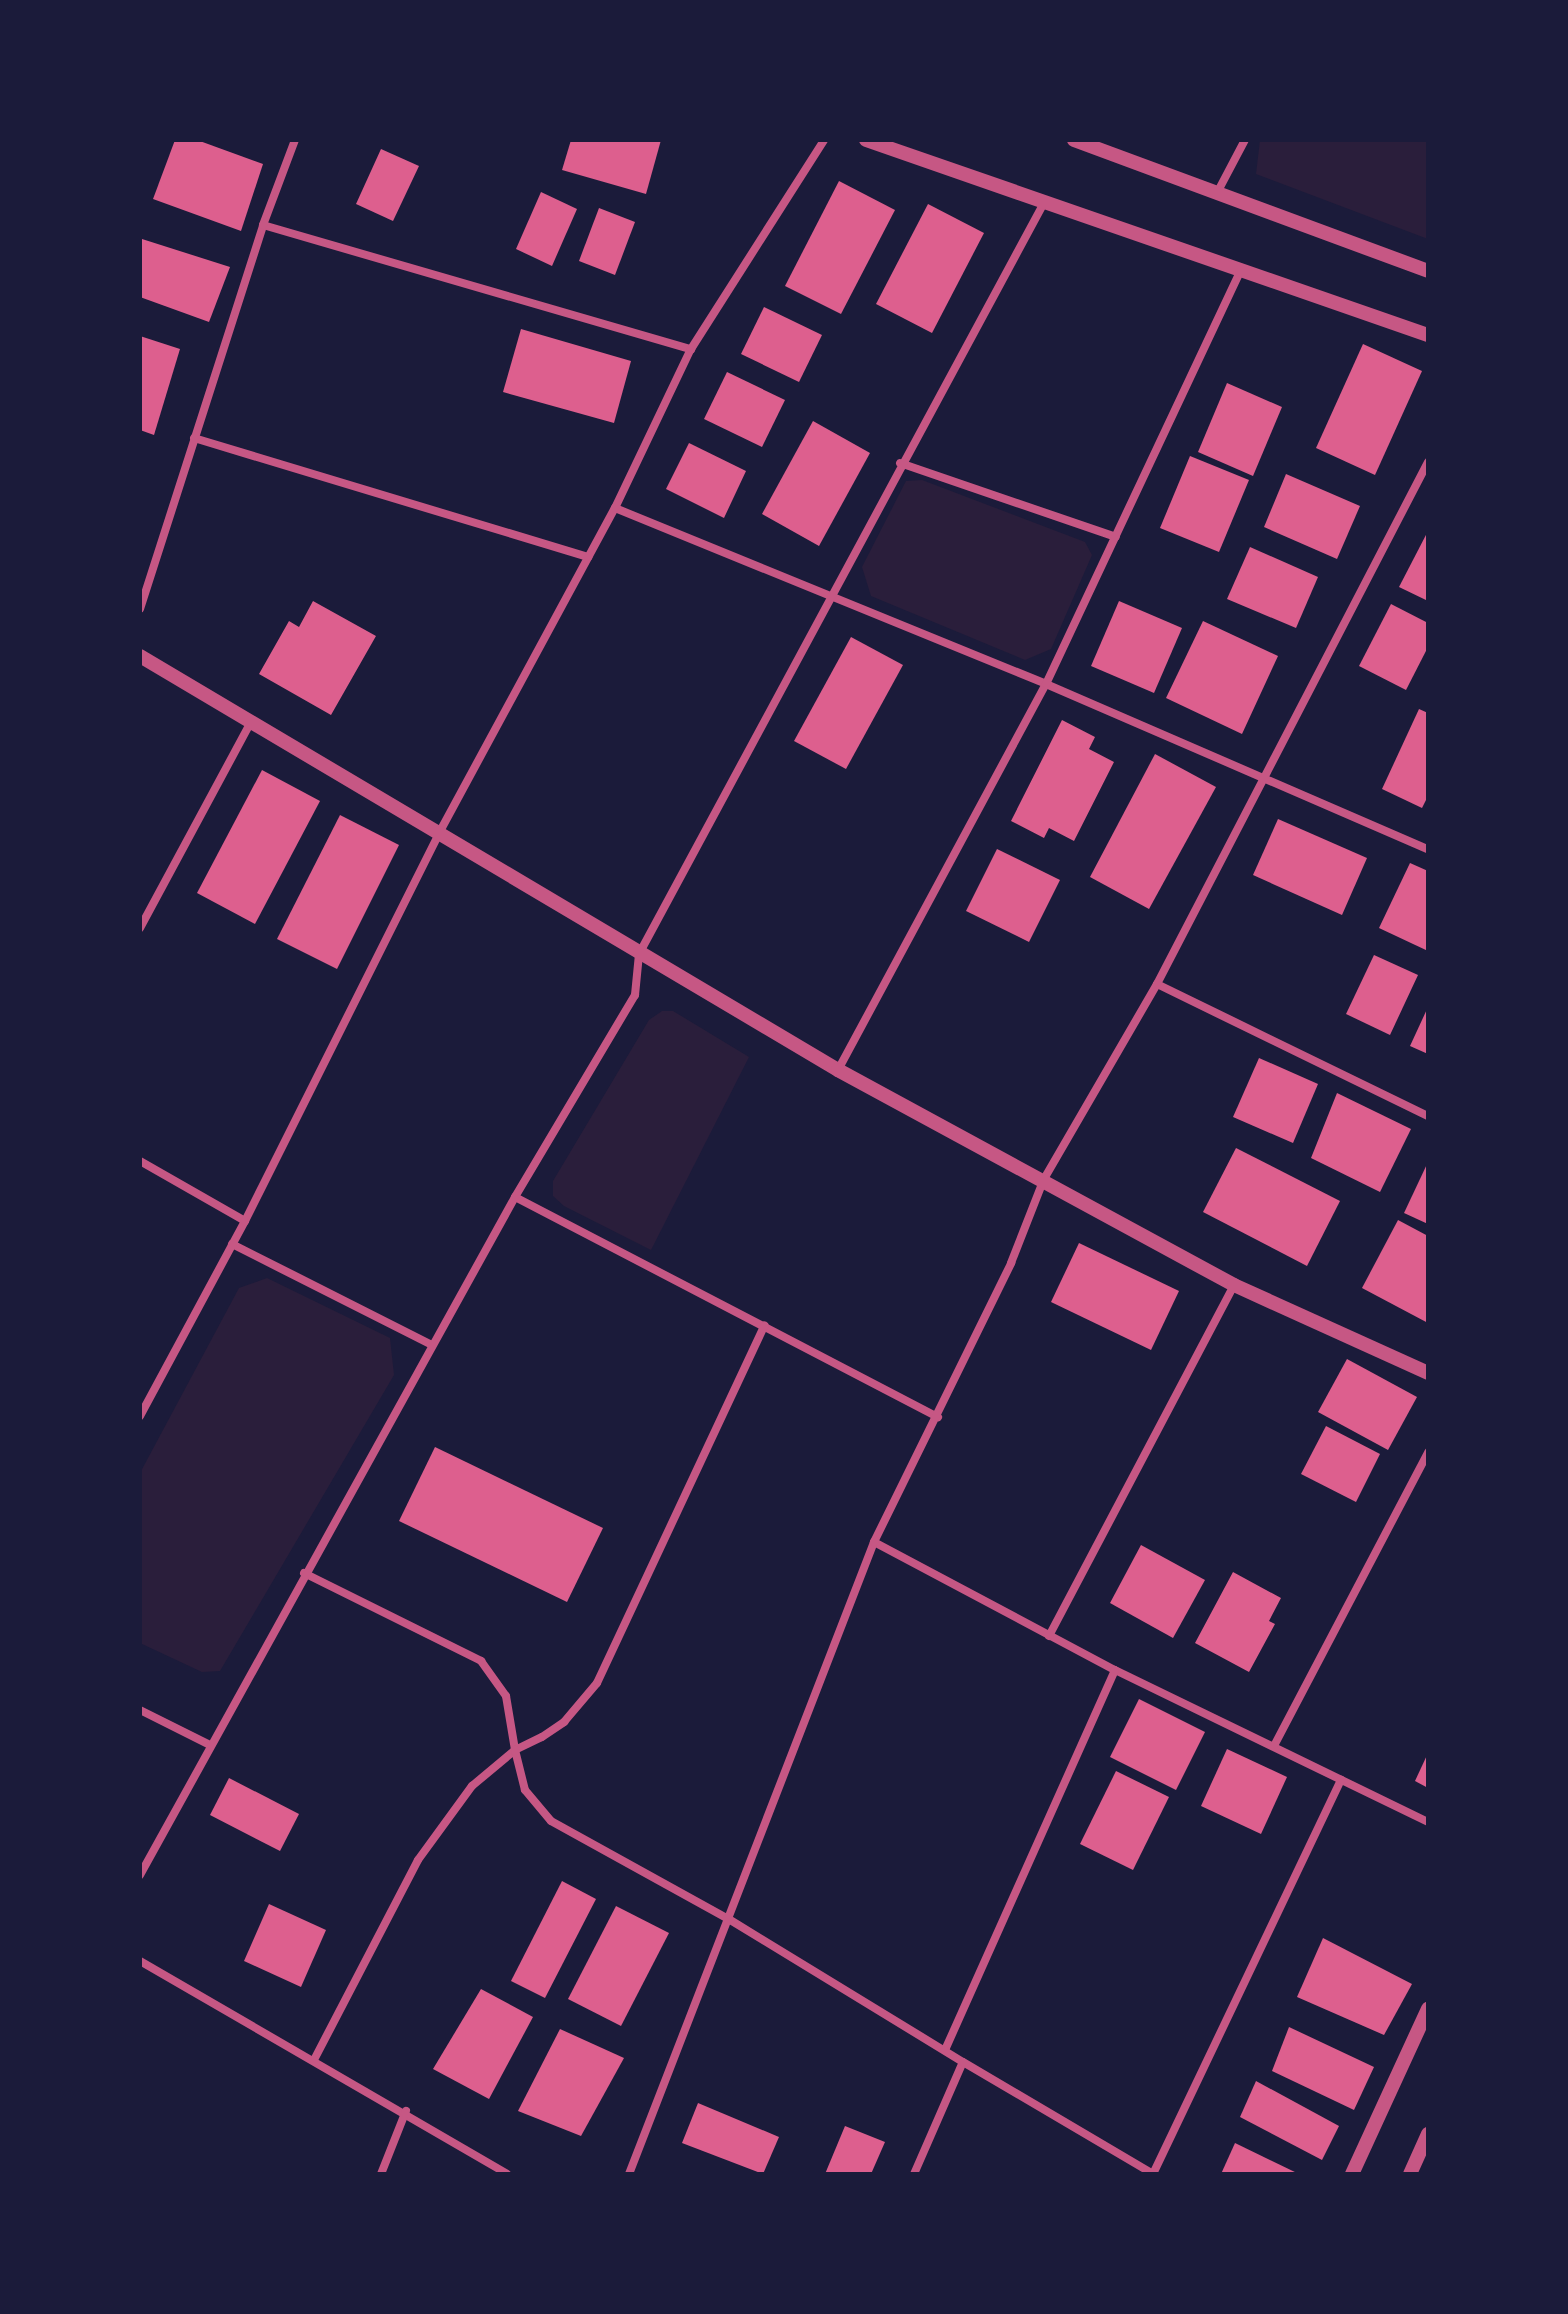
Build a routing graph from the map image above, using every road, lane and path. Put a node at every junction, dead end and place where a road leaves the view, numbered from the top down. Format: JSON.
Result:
{"nodes":[{"id":1,"x":295,"y":140,"type":"edge"},
{"id":2,"x":824,"y":140,"type":"edge"},
{"id":3,"x":866,"y":140,"type":"edge"},
{"id":4,"x":1074,"y":140,"type":"edge"},
{"id":5,"x":1245,"y":140,"type":"edge"},
{"id":6,"x":1217,"y":193,"type":"junction"},
{"id":7,"x":1045,"y":201,"type":"junction"},
{"id":8,"x":263,"y":225,"type":"junction"},
{"id":9,"x":1241,"y":269,"type":"junction"},
{"id":10,"x":1428,"y":271,"type":"edge"},
{"id":11,"x":1428,"y":335,"type":"edge"},
{"id":12,"x":691,"y":349,"type":"junction"},
{"id":13,"x":194,"y":438,"type":"junction"},
{"id":14,"x":1428,"y":462,"type":"edge"},
{"id":15,"x":900,"y":463,"type":"junction"},
{"id":16,"x":615,"y":508,"type":"junction"},
{"id":17,"x":1116,"y":537,"type":"junction"},
{"id":18,"x":588,"y":557,"type":"junction"},
{"id":19,"x":829,"y":594,"type":"junction"},
{"id":20,"x":140,"y":609,"type":"edge"},
{"id":21,"x":140,"y":656,"type":"edge"},
{"id":22,"x":1046,"y":684,"type":"junction"},
{"id":23,"x":251,"y":722,"type":"junction"},
{"id":24,"x":1260,"y":780,"type":"junction"},
{"id":25,"x":438,"y":835,"type":"junction"},
{"id":26,"x":1428,"y":849,"type":"edge"},
{"id":27,"x":140,"y":928,"type":"edge"},
{"id":28,"x":639,"y":954,"type":"junction"},
{"id":29,"x":1157,"y":984,"type":"junction"},
{"id":30,"x":838,"y":1070,"type":"junction"},
{"id":31,"x":1428,"y":1116,"type":"edge"},
{"id":32,"x":140,"y":1161,"type":"edge"},
{"id":33,"x":1044,"y":1179,"type":"junction"},
{"id":34,"x":515,"y":1197,"type":"junction"},
{"id":35,"x":245,"y":1221,"type":"junction"},
{"id":36,"x":232,"y":1244,"type":"junction"},
{"id":37,"x":1234,"y":1285,"type":"junction"},
{"id":38,"x":765,"y":1325,"type":"junction"},
{"id":39,"x":432,"y":1345,"type":"junction"},
{"id":40,"x":1428,"y":1373,"type":"edge"},
{"id":41,"x":140,"y":1416,"type":"edge"},
{"id":42,"x":938,"y":1417,"type":"junction"},
{"id":43,"x":1428,"y":1452,"type":"edge"},
{"id":44,"x":874,"y":1542,"type":"junction"},
{"id":45,"x":304,"y":1573,"type":"junction"},
{"id":46,"x":1049,"y":1636,"type":"junction"},
{"id":47,"x":1115,"y":1670,"type":"junction"},
{"id":48,"x":140,"y":1710,"type":"edge"},
{"id":49,"x":1275,"y":1744,"type":"junction"},
{"id":50,"x":210,"y":1745,"type":"junction"},
{"id":51,"x":515,"y":1750,"type":"junction"},
{"id":52,"x":1341,"y":1780,"type":"junction"},
{"id":53,"x":1428,"y":1822,"type":"edge"},
{"id":54,"x":140,"y":1875,"type":"edge"},
{"id":55,"x":727,"y":1918,"type":"junction"},
{"id":56,"x":140,"y":1961,"type":"edge"},
{"id":57,"x":1428,"y":2009,"type":"edge"},
{"id":58,"x":945,"y":2050,"type":"junction"},
{"id":59,"x":315,"y":2058,"type":"junction"},
{"id":60,"x":963,"y":2062,"type":"junction"},
{"id":61,"x":406,"y":2111,"type":"junction"},
{"id":62,"x":1428,"y":2134,"type":"edge"},
{"id":63,"x":381,"y":2174,"type":"edge"},
{"id":64,"x":507,"y":2174,"type":"edge"},
{"id":65,"x":629,"y":2174,"type":"edge"},
{"id":66,"x":914,"y":2174,"type":"edge"},
{"id":67,"x":1153,"y":2174,"type":"edge"},
{"id":68,"x":1352,"y":2174,"type":"edge"},
{"id":69,"x":1410,"y":2174,"type":"edge"}],
"edges":[{"from":1,"to":8,"type":"street"},
{"from":2,"to":12,"type":"street"},
{"from":3,"to":7,"type":"street"},
{"from":4,"to":6,"type":"street"},
{"from":5,"to":6,"type":"street"},
{"from":6,"to":10,"type":"street"},
{"from":7,"to":9,"type":"street"},
{"from":7,"to":15,"type":"street"},
{"from":8,"to":12,"type":"street"},
{"from":8,"to":13,"type":"street"},
{"from":9,"to":11,"type":"street"},
{"from":9,"to":17,"type":"street"},
{"from":12,"to":16,"type":"street"},
{"from":13,"to":18,"type":"street"},
{"from":13,"to":20,"type":"street"},
{"from":14,"to":24,"type":"street"},
{"from":15,"to":17,"type":"street"},
{"from":15,"to":19,"type":"street"},
{"from":16,"to":18,"type":"street"},
{"from":16,"to":19,"type":"street"},
{"from":17,"to":22,"type":"street"},
{"from":18,"to":25,"type":"street"},
{"from":19,"to":22,"type":"street"},
{"from":19,"to":28,"type":"street"},
{"from":21,"to":23,"type":"street"},
{"from":22,"to":24,"type":"street"},
{"from":22,"to":30,"type":"street"},
{"from":23,"to":25,"type":"street"},
{"from":23,"to":27,"type":"street"},
{"from":24,"to":26,"type":"street"},
{"from":24,"to":29,"type":"street"},
{"from":25,"to":28,"type":"street"},
{"from":25,"to":35,"type":"street"},
{"from":28,"to":30,"type":"street"},
{"from":28,"to":34,"type":"street"},
{"from":29,"to":31,"type":"street"},
{"from":29,"to":33,"type":"street"},
{"from":30,"to":33,"type":"street"},
{"from":32,"to":35,"type":"street"},
{"from":33,"to":37,"type":"street"},
{"from":33,"to":42,"type":"street"},
{"from":34,"to":38,"type":"street"},
{"from":34,"to":39,"type":"street"},
{"from":35,"to":36,"type":"street"},
{"from":36,"to":39,"type":"street"},
{"from":36,"to":41,"type":"street"},
{"from":37,"to":40,"type":"street"},
{"from":37,"to":46,"type":"street"},
{"from":38,"to":42,"type":"street"},
{"from":38,"to":51,"type":"street"},
{"from":39,"to":45,"type":"street"},
{"from":42,"to":44,"type":"street"},
{"from":43,"to":49,"type":"street"},
{"from":44,"to":46,"type":"street"},
{"from":44,"to":55,"type":"street"},
{"from":45,"to":50,"type":"street"},
{"from":45,"to":51,"type":"street"},
{"from":46,"to":47,"type":"street"},
{"from":47,"to":49,"type":"street"},
{"from":47,"to":58,"type":"street"},
{"from":48,"to":50,"type":"street"},
{"from":49,"to":52,"type":"street"},
{"from":50,"to":54,"type":"street"},
{"from":51,"to":55,"type":"street"},
{"from":51,"to":59,"type":"street"},
{"from":52,"to":53,"type":"street"},
{"from":52,"to":67,"type":"street"},
{"from":55,"to":58,"type":"street"},
{"from":55,"to":65,"type":"street"},
{"from":56,"to":59,"type":"street"},
{"from":57,"to":68,"type":"street"},
{"from":58,"to":60,"type":"street"},
{"from":59,"to":61,"type":"street"},
{"from":60,"to":66,"type":"street"},
{"from":60,"to":67,"type":"street"},
{"from":61,"to":63,"type":"street"},
{"from":61,"to":64,"type":"street"},
{"from":62,"to":69,"type":"street"}]}
